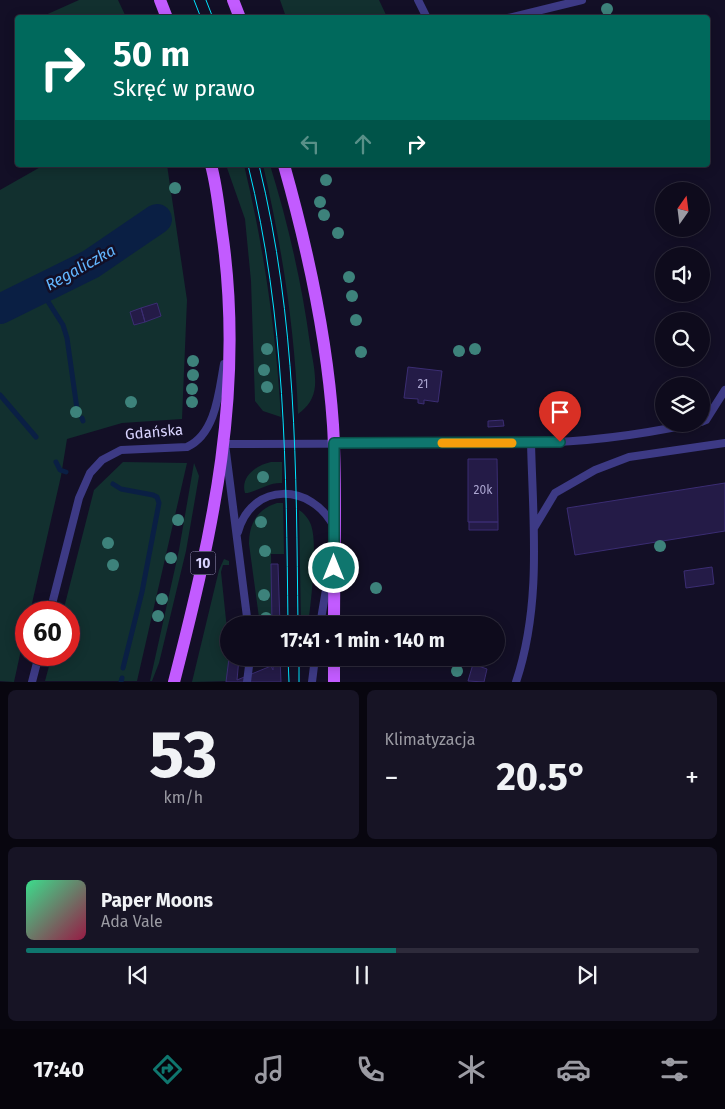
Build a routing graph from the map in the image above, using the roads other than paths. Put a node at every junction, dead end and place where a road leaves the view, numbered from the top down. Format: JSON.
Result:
{"nodes":[{"id":1,"x":160,"y":0,"type":"edge"},
{"id":2,"x":234,"y":0,"type":"edge"},
{"id":3,"x":418,"y":0,"type":"edge"},
{"id":4,"x":582,"y":0,"type":"edge"},
{"id":5,"x":166,"y":15,"type":"edge"},
{"id":6,"x":239,"y":15,"type":"edge"},
{"id":7,"x":426,"y":15,"type":"edge"},
{"id":8,"x":520,"y":15,"type":"edge"},
{"id":9,"x":211,"y":167,"type":"edge"},
{"id":10,"x":285,"y":167,"type":"edge"},
{"id":11,"x":231,"y":332,"type":"junction"},
{"id":12,"x":724,"y":396,"type":"edge"},
{"id":13,"x":710,"y":415,"type":"edge"},
{"id":14,"x":655,"y":431,"type":"edge"},
{"id":15,"x":334,"y":443,"type":"junction"},
{"id":16,"x":531,"y":443,"type":"junction"},
{"id":17,"x":725,"y":443,"type":"edge"},
{"id":18,"x":225,"y":444,"type":"junction"},
{"id":19,"x":334,"y":528,"type":"junction"},
{"id":20,"x":533,"y":529,"type":"junction"},
{"id":21,"x":238,"y":544,"type":"junction"},
{"id":22,"x":53,"y":601,"type":"edge"},
{"id":23,"x":247,"y":616,"type":"edge"},
{"id":24,"x":321,"y":616,"type":"edge"},
{"id":25,"x":334,"y":616,"type":"edge"},
{"id":26,"x":36,"y":666,"type":"edge"},
{"id":27,"x":249,"y":666,"type":"edge"},
{"id":28,"x":315,"y":666,"type":"edge"},
{"id":29,"x":334,"y":666,"type":"edge"},
{"id":30,"x":32,"y":682,"type":"edge"},
{"id":31,"x":174,"y":682,"type":"edge"},
{"id":32,"x":247,"y":682,"type":"edge"},
{"id":33,"x":312,"y":682,"type":"edge"},
{"id":34,"x":334,"y":682,"type":"edge"},
{"id":35,"x":516,"y":682,"type":"edge"}],
"edges":[{"from":1,"to":5,"type":"main road"},
{"from":2,"to":6,"type":"main road"},
{"from":3,"to":7,"type":"lane"},
{"from":4,"to":8,"type":"lane"},
{"from":9,"to":11,"type":"main road","name":"Gdańska","number":"10"},
{"from":10,"to":15,"type":"main road"},
{"from":11,"to":18,"type":"main road","name":"Gdańska","number":"10"},
{"from":11,"to":22,"type":"lane","name":"Gdańska"},
{"from":12,"to":13,"type":"lane"},
{"from":14,"to":16,"type":"lane"},
{"from":15,"to":16,"type":"lane"},
{"from":15,"to":18,"type":"lane"},
{"from":15,"to":19,"type":"main road"},
{"from":16,"to":20,"type":"lane"},
{"from":17,"to":20,"type":"lane"},
{"from":18,"to":21,"type":"lane"},
{"from":18,"to":31,"type":"main road","name":"Gdańska","number":"10"},
{"from":19,"to":21,"type":"lane"},
{"from":19,"to":24,"type":"lane"},
{"from":19,"to":25,"type":"main road"},
{"from":20,"to":35,"type":"lane"},
{"from":21,"to":23,"type":"lane"},
{"from":26,"to":30,"type":"lane"},
{"from":27,"to":32,"type":"lane"},
{"from":28,"to":33,"type":"lane"},
{"from":29,"to":34,"type":"main road"}]}
